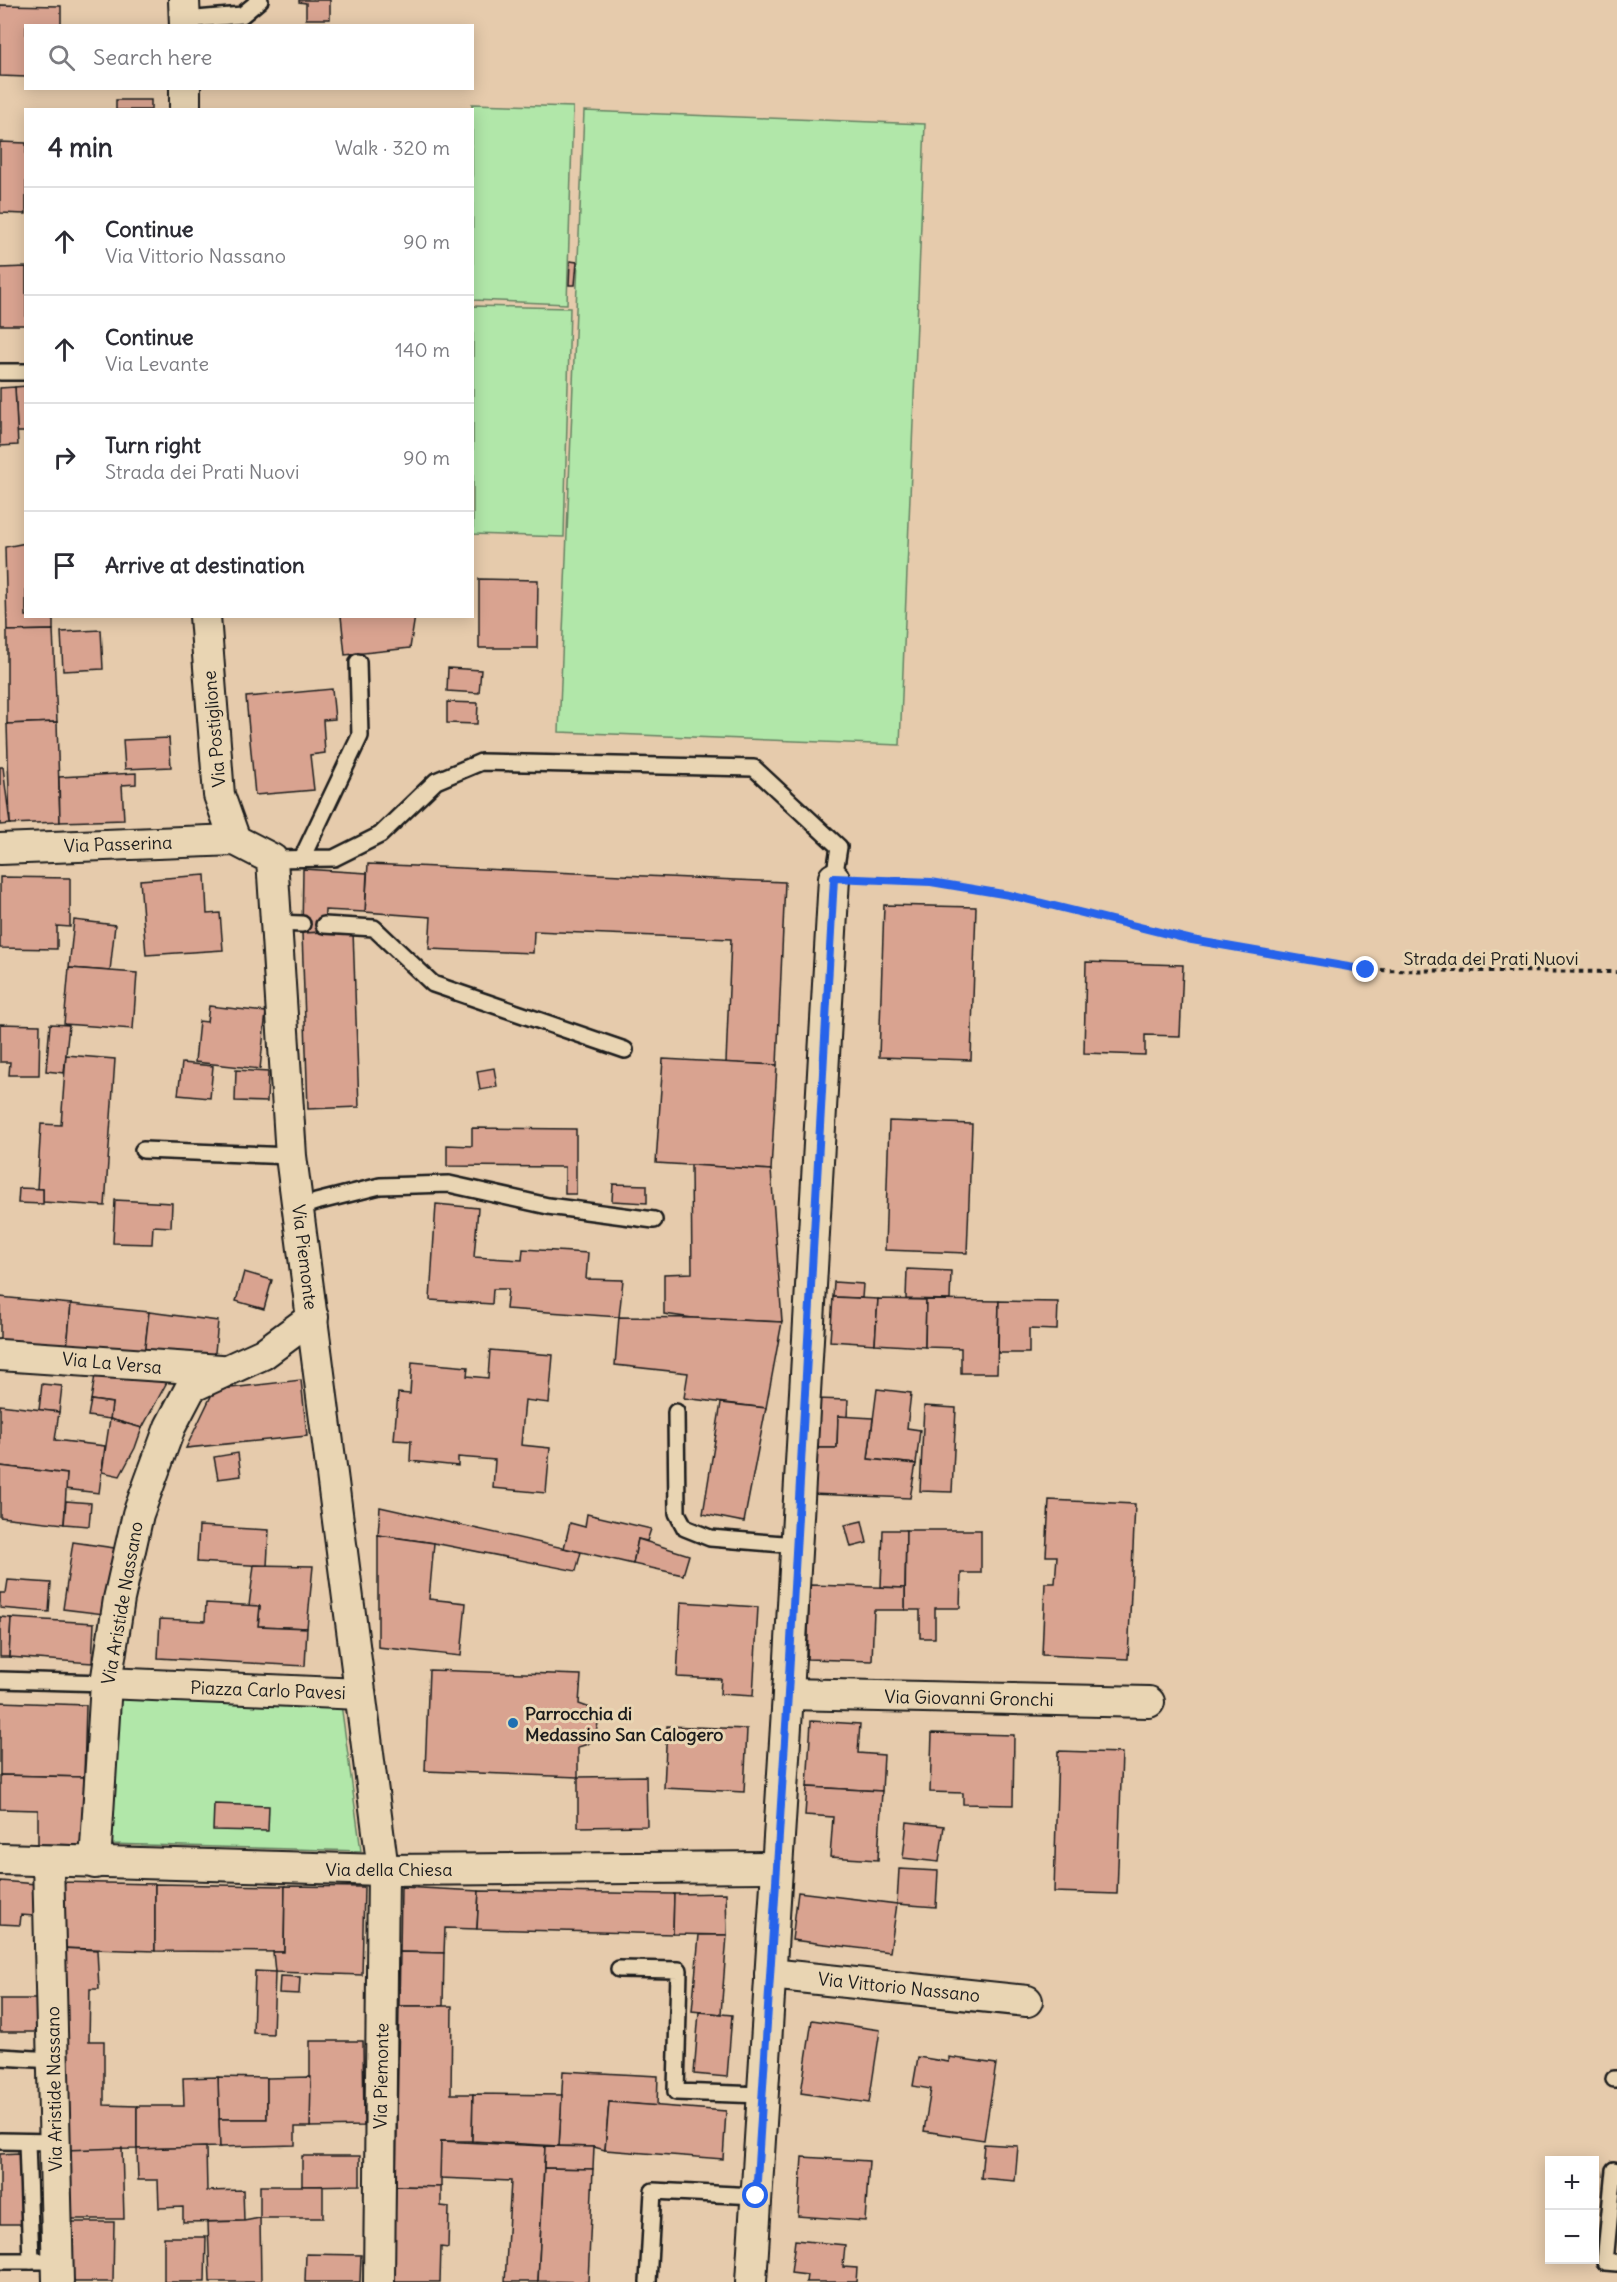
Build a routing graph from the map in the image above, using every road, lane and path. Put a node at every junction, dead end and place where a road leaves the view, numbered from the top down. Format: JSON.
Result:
{"nodes":[{"id":1,"x":260,"y":0,"type":"edge"},
{"id":2,"x":184,"y":15,"type":"edge"},
{"id":3,"x":185,"y":90,"type":"edge"},
{"id":4,"x":185,"y":108,"type":"edge"},
{"id":5,"x":0,"y":372,"type":"edge"},
{"id":6,"x":24,"y":372,"type":"edge"},
{"id":7,"x":205,"y":618,"type":"edge"},
{"id":8,"x":358,"y":662,"type":"dead end"},
{"id":9,"x":235,"y":840,"type":"junction"},
{"id":10,"x":0,"y":849,"type":"edge"},
{"id":11,"x":302,"y":858,"type":"junction"},
{"id":12,"x":272,"y":859,"type":"junction"},
{"id":13,"x":834,"y":878,"type":"junction"},
{"id":14,"x":324,"y":925,"type":"dead end"},
{"id":15,"x":1617,"y":972,"type":"edge"},
{"id":16,"x":625,"y":1050,"type":"dead end"},
{"id":17,"x":143,"y":1150,"type":"dead end"},
{"id":18,"x":291,"y":1156,"type":"junction"},
{"id":19,"x":298,"y":1208,"type":"junction"},
{"id":20,"x":654,"y":1220,"type":"dead end"},
{"id":21,"x":313,"y":1317,"type":"junction"},
{"id":22,"x":0,"y":1355,"type":"edge"},
{"id":23,"x":225,"y":1370,"type":"junction"},
{"id":24,"x":676,"y":1412,"type":"dead end"},
{"id":25,"x":796,"y":1545,"type":"junction"},
{"id":26,"x":0,"y":1680,"type":"edge"},
{"id":27,"x":106,"y":1683,"type":"junction"},
{"id":28,"x":360,"y":1694,"type":"junction"},
{"id":29,"x":788,"y":1694,"type":"junction"},
{"id":30,"x":1149,"y":1702,"type":"dead end"},
{"id":31,"x":0,"y":1859,"type":"edge"},
{"id":32,"x":48,"y":1861,"type":"junction"},
{"id":33,"x":95,"y":1863,"type":"junction"},
{"id":34,"x":777,"y":1867,"type":"junction"},
{"id":35,"x":383,"y":1870,"type":"junction"},
{"id":36,"x":619,"y":1969,"type":"dead end"},
{"id":37,"x":770,"y":1974,"type":"junction"},
{"id":38,"x":1027,"y":2001,"type":"dead end"},
{"id":39,"x":0,"y":2057,"type":"edge"},
{"id":40,"x":53,"y":2060,"type":"junction"},
{"id":41,"x":763,"y":2095,"type":"junction"},
{"id":42,"x":0,"y":2141,"type":"edge"},
{"id":43,"x":41,"y":2142,"type":"junction"},
{"id":44,"x":1617,"y":2171,"type":"edge"},
{"id":45,"x":756,"y":2196,"type":"junction"},
{"id":46,"x":0,"y":2260,"type":"edge"},
{"id":47,"x":1617,"y":2263,"type":"edge"},
{"id":48,"x":49,"y":2268,"type":"edge"},
{"id":49,"x":379,"y":2282,"type":"edge"},
{"id":50,"x":648,"y":2282,"type":"edge"},
{"id":51,"x":751,"y":2282,"type":"edge"}],
"edges":[{"from":1,"to":2,"type":"lane"},
{"from":3,"to":4,"type":"street"},
{"from":5,"to":6,"type":"lane"},
{"from":7,"to":9,"type":"street","name":"Via Postiglione"},
{"from":8,"to":11,"type":"lane"},
{"from":9,"to":10,"type":"street","name":"Via Passerina"},
{"from":9,"to":12,"type":"street"},
{"from":11,"to":12,"type":"lane"},
{"from":11,"to":13,"type":"lane"},
{"from":12,"to":18,"type":"street","name":"Via Piemonte"},
{"from":13,"to":15,"type":"path","name":"Strada dei Prati Nuovi"},
{"from":13,"to":25,"type":"street"},
{"from":14,"to":16,"type":"lane"},
{"from":17,"to":18,"type":"lane"},
{"from":18,"to":19,"type":"street","name":"Via Piemonte"},
{"from":19,"to":20,"type":"lane"},
{"from":19,"to":21,"type":"street","name":"Via Piemonte"},
{"from":21,"to":23,"type":"street","name":"Via Aristide Nassano"},
{"from":21,"to":28,"type":"street","name":"Via Piemonte"},
{"from":22,"to":23,"type":"street","name":"Via La Versa"},
{"from":23,"to":27,"type":"street","name":"Via Aristide Nassano"},
{"from":24,"to":25,"type":"lane"},
{"from":25,"to":29,"type":"street"},
{"from":26,"to":27,"type":"lane"},
{"from":27,"to":28,"type":"street","name":"Piazza Carlo Pavesi"},
{"from":27,"to":33,"type":"street","name":"Via Aristide Nassano"},
{"from":28,"to":35,"type":"street","name":"Piazza Carlo Pavesi"},
{"from":29,"to":30,"type":"street","name":"Via Giovanni Gronchi"},
{"from":29,"to":34,"type":"street"},
{"from":31,"to":32,"type":"street","name":"Via della Chiesa"},
{"from":32,"to":33,"type":"street","name":"Via della Chiesa"},
{"from":32,"to":40,"type":"street","name":"Via Aristide Nassano"},
{"from":33,"to":35,"type":"street","name":"Via della Chiesa"},
{"from":34,"to":35,"type":"street","name":"Via della Chiesa"},
{"from":34,"to":37,"type":"street"},
{"from":35,"to":49,"type":"street","name":"Via Piemonte"},
{"from":36,"to":41,"type":"lane"},
{"from":37,"to":38,"type":"street","name":"Via Vittorio Nassano"},
{"from":37,"to":41,"type":"street"},
{"from":39,"to":40,"type":"lane"},
{"from":40,"to":43,"type":"street","name":"Via Aristide Nassano"},
{"from":41,"to":45,"type":"street"},
{"from":42,"to":43,"type":"lane"},
{"from":43,"to":48,"type":"street","name":"Via Aristide Nassano"},
{"from":44,"to":47,"type":"lane"},
{"from":45,"to":50,"type":"lane"},
{"from":45,"to":51,"type":"street"},
{"from":46,"to":48,"type":"lane"}]}
